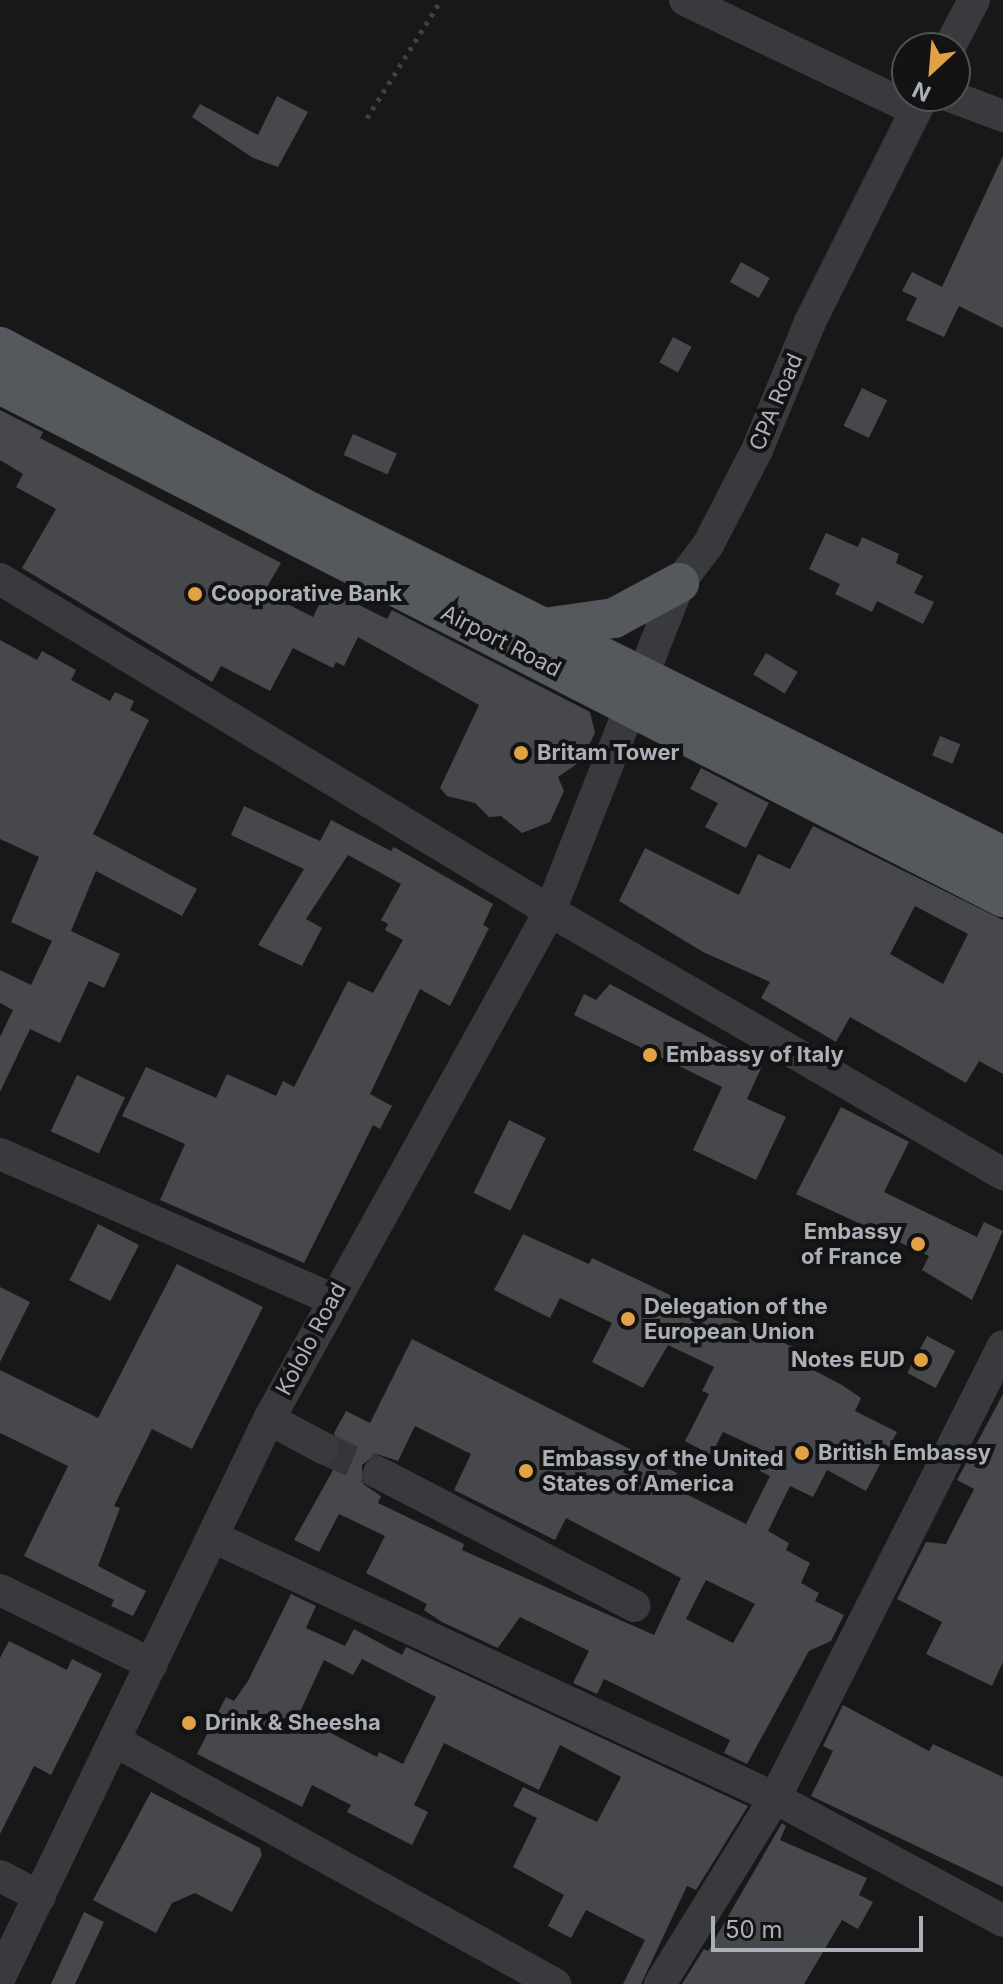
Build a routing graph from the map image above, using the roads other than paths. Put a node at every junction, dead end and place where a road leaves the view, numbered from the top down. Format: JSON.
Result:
{"nodes":[{"id":1,"x":685,"y":0,"type":"edge"},
{"id":2,"x":974,"y":0,"type":"edge"},
{"id":3,"x":957,"y":32,"type":"edge"},
{"id":4,"x":891,"y":91,"type":"edge"},
{"id":5,"x":971,"y":104,"type":"edge"},
{"id":6,"x":914,"y":112,"type":"edge"},
{"id":7,"x":1003,"y":116,"type":"edge"},
{"id":8,"x":0,"y":347,"type":"edge"},
{"id":9,"x":0,"y":384,"type":"edge"},
{"id":10,"x":0,"y":579,"type":"edge"},
{"id":11,"x":679,"y":583,"type":"junction"},
{"id":12,"x":544,"y":628,"type":"junction"},
{"id":13,"x":636,"y":691,"type":"junction"},
{"id":14,"x":1003,"y":856,"type":"edge"},
{"id":15,"x":1003,"y":897,"type":"edge"},
{"id":16,"x":550,"y":911,"type":"junction"},
{"id":17,"x":0,"y":1154,"type":"edge"},
{"id":18,"x":1003,"y":1174,"type":"edge"},
{"id":19,"x":332,"y":1299,"type":"junction"},
{"id":20,"x":1003,"y":1346,"type":"edge"},
{"id":21,"x":269,"y":1419,"type":"junction"},
{"id":22,"x":323,"y":1448,"type":"tunnel mouth"},
{"id":23,"x":379,"y":1473,"type":"tunnel mouth"},
{"id":24,"x":213,"y":1537,"type":"junction"},
{"id":25,"x":0,"y":1590,"type":"edge"},
{"id":26,"x":635,"y":1606,"type":"dead end"},
{"id":27,"x":152,"y":1664,"type":"junction"},
{"id":28,"x":115,"y":1741,"type":"junction"},
{"id":29,"x":775,"y":1798,"type":"junction"},
{"id":30,"x":0,"y":1876,"type":"edge"},
{"id":31,"x":40,"y":1897,"type":"junction"},
{"id":32,"x":1003,"y":1921,"type":"edge"},
{"id":33,"x":0,"y":1977,"type":"edge"},
{"id":34,"x":555,"y":1984,"type":"edge"},
{"id":35,"x":660,"y":1984,"type":"edge"}],
"edges":[{"from":1,"to":4,"type":"street"},
{"from":2,"to":3,"type":"street"},
{"from":5,"to":7,"type":"street"},
{"from":6,"to":11,"type":"street","name":"CPA Road"},
{"from":8,"to":12,"type":"main road","name":"Airport Road"},
{"from":9,"to":13,"type":"main road","name":"Airport Road"},
{"from":10,"to":16,"type":"street"},
{"from":11,"to":12,"type":"main road"},
{"from":11,"to":13,"type":"street","name":"CPA Road"},
{"from":12,"to":13,"type":"main road","name":"Airport Road"},
{"from":13,"to":14,"type":"main road","name":"Airport Road"},
{"from":13,"to":15,"type":"main road","name":"Airport Road"},
{"from":13,"to":16,"type":"street","name":"Kololo Road"},
{"from":16,"to":18,"type":"street"},
{"from":16,"to":19,"type":"street","name":"Kololo Road"},
{"from":17,"to":19,"type":"street"},
{"from":19,"to":21,"type":"street","name":"Kololo Road"},
{"from":20,"to":29,"type":"street"},
{"from":21,"to":22,"type":"street"},
{"from":21,"to":24,"type":"street","name":"Kololo Road"},
{"from":23,"to":26,"type":"street"},
{"from":24,"to":27,"type":"street","name":"Kololo Road"},
{"from":24,"to":29,"type":"street"},
{"from":25,"to":27,"type":"street"},
{"from":27,"to":28,"type":"street","name":"Kololo Road"},
{"from":28,"to":31,"type":"street","name":"Kololo Road"},
{"from":28,"to":34,"type":"street"},
{"from":29,"to":32,"type":"street"},
{"from":29,"to":35,"type":"street"},
{"from":30,"to":31,"type":"street"},
{"from":31,"to":33,"type":"street","name":"Kololo Road"}]}
